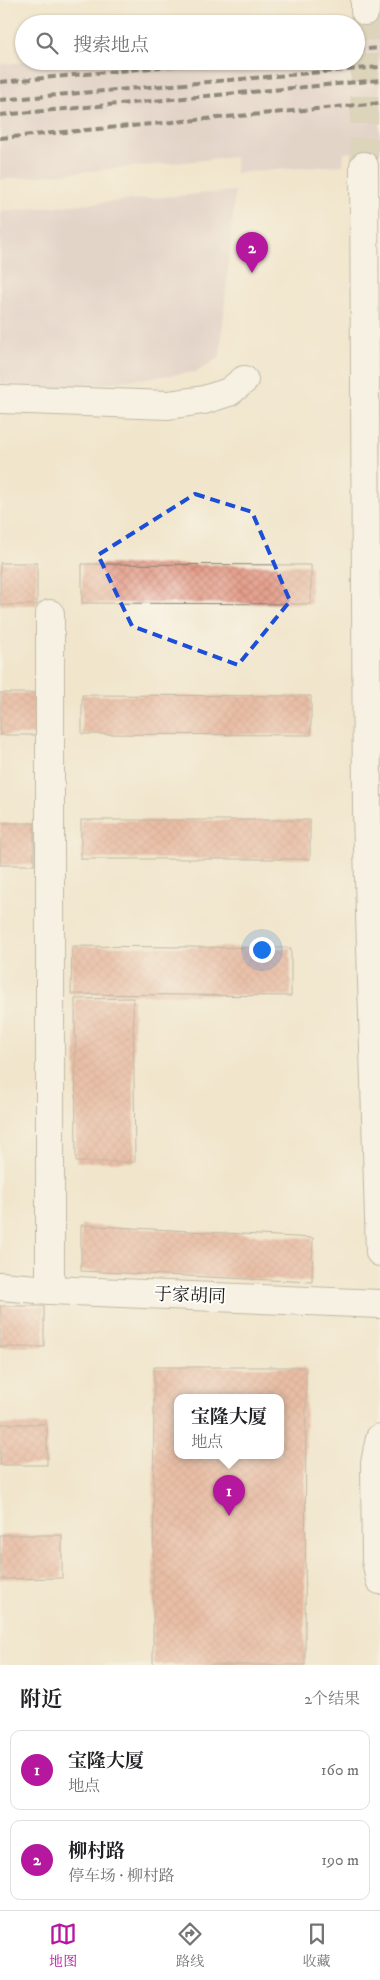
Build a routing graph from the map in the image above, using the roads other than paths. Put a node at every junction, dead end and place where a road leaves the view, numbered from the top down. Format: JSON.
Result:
{"nodes":[{"id":1,"x":364,"y":166,"type":"tunnel mouth"},
{"id":2,"x":244,"y":380,"type":"dead end"},
{"id":3,"x":0,"y":399,"type":"edge"},
{"id":4,"x":50,"y":614,"type":"dead end"},
{"id":5,"x":380,"y":1252,"type":"edge"},
{"id":6,"x":0,"y":1286,"type":"edge"},
{"id":7,"x":50,"y":1290,"type":"junction"},
{"id":8,"x":380,"y":1304,"type":"edge"},
{"id":9,"x":380,"y":1438,"type":"edge"},
{"id":10,"x":380,"y":1580,"type":"edge"}],
"edges":[{"from":1,"to":5,"type":"street"},
{"from":2,"to":3,"type":"street"},
{"from":4,"to":7,"type":"street"},
{"from":6,"to":7,"type":"street","name":"于家胡同"},
{"from":7,"to":8,"type":"street","name":"于家胡同"},
{"from":9,"to":10,"type":"street"}]}
